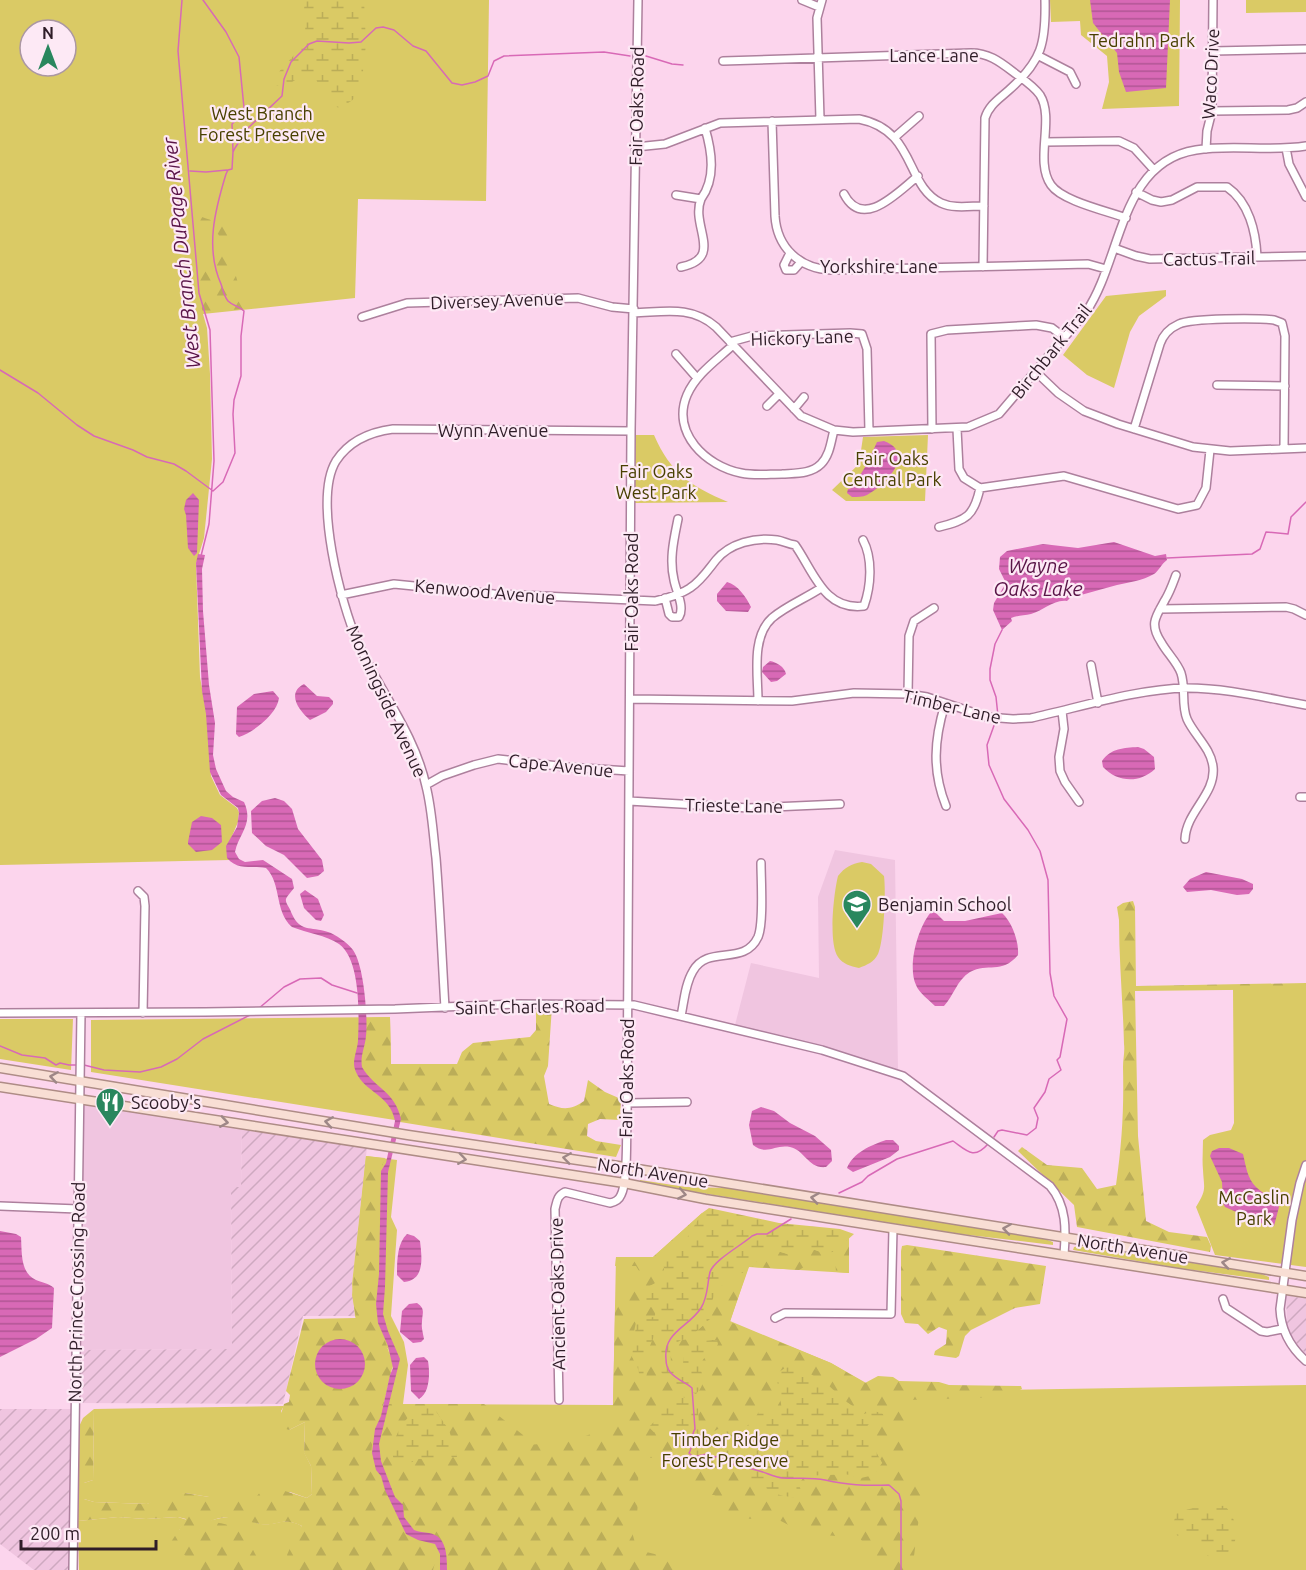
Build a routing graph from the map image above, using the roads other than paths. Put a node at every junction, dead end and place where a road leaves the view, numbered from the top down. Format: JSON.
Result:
{"nodes":[{"id":1,"x":638,"y":0,"type":"edge"},
{"id":2,"x":802,"y":0,"type":"edge"},
{"id":3,"x":1045,"y":0,"type":"edge"},
{"id":4,"x":1213,"y":0,"type":"edge"},
{"id":5,"x":821,"y":4,"type":"edge"},
{"id":6,"x":1306,"y":50,"type":"edge"},
{"id":7,"x":1213,"y":51,"type":"junction"},
{"id":8,"x":1039,"y":56,"type":"junction"},
{"id":9,"x":818,"y":58,"type":"junction"},
{"id":10,"x":723,"y":61,"type":"dead end"},
{"id":11,"x":1022,"y":79,"type":"junction"},
{"id":12,"x":1076,"y":84,"type":"dead end"},
{"id":13,"x":1306,"y":102,"type":"edge"},
{"id":14,"x":1212,"y":111,"type":"junction"},
{"id":15,"x":919,"y":116,"type":"dead end"},
{"id":16,"x":820,"y":119,"type":"junction"},
{"id":17,"x":772,"y":121,"type":"junction"},
{"id":18,"x":705,"y":128,"type":"junction"},
{"id":19,"x":894,"y":137,"type":"junction"},
{"id":20,"x":1045,"y":142,"type":"junction"},
{"id":21,"x":1306,"y":146,"type":"edge"},
{"id":22,"x":636,"y":147,"type":"junction"},
{"id":23,"x":1286,"y":148,"type":"junction"},
{"id":24,"x":1206,"y":149,"type":"junction"},
{"id":25,"x":1154,"y":170,"type":"junction"},
{"id":26,"x":918,"y":176,"type":"junction"},
{"id":27,"x":1136,"y":192,"type":"junction"},
{"id":28,"x":676,"y":195,"type":"dead end"},
{"id":29,"x":844,"y":195,"type":"dead end"},
{"id":30,"x":1306,"y":197,"type":"edge"},
{"id":31,"x":701,"y":200,"type":"junction"},
{"id":32,"x":984,"y":206,"type":"junction"},
{"id":33,"x":1126,"y":218,"type":"junction"},
{"id":34,"x":1114,"y":248,"type":"junction"},
{"id":35,"x":790,"y":253,"type":"junction"},
{"id":36,"x":1306,"y":256,"type":"edge"},
{"id":37,"x":1257,"y":257,"type":"junction"},
{"id":38,"x":801,"y":262,"type":"junction"},
{"id":39,"x":681,"y":267,"type":"dead end"},
{"id":40,"x":983,"y":267,"type":"junction"},
{"id":41,"x":1106,"y":269,"type":"junction"},
{"id":42,"x":634,"y":311,"type":"junction"},
{"id":43,"x":362,"y":317,"type":"dead end"},
{"id":44,"x":1064,"y":337,"type":"junction"},
{"id":45,"x":732,"y":343,"type":"junction"},
{"id":46,"x":676,"y":354,"type":"dead end"},
{"id":47,"x":1035,"y":371,"type":"junction"},
{"id":48,"x":697,"y":378,"type":"junction"},
{"id":49,"x":1217,"y":385,"type":"dead end"},
{"id":50,"x":1285,"y":386,"type":"junction"},
{"id":51,"x":779,"y":394,"type":"junction"},
{"id":52,"x":804,"y":397,"type":"dead end"},
{"id":53,"x":767,"y":406,"type":"dead end"},
{"id":54,"x":794,"y":409,"type":"junction"},
{"id":55,"x":932,"y":429,"type":"junction"},
{"id":56,"x":957,"y":429,"type":"junction"},
{"id":57,"x":1134,"y":429,"type":"junction"},
{"id":58,"x":834,"y":430,"type":"junction"},
{"id":59,"x":632,"y":431,"type":"junction"},
{"id":60,"x":869,"y":431,"type":"junction"},
{"id":61,"x":356,"y":440,"type":"joint"},
{"id":62,"x":1284,"y":448,"type":"junction"},
{"id":63,"x":1306,"y":448,"type":"edge"},
{"id":64,"x":1210,"y":450,"type":"junction"},
{"id":65,"x":980,"y":488,"type":"junction"},
{"id":66,"x":678,"y":519,"type":"dead end"},
{"id":67,"x":939,"y":527,"type":"dead end"},
{"id":68,"x":863,"y":540,"type":"dead end"},
{"id":69,"x":1176,"y":575,"type":"dead end"},
{"id":70,"x":822,"y":588,"type":"junction"},
{"id":71,"x":341,"y":595,"type":"junction"},
{"id":72,"x":678,"y":595,"type":"junction"},
{"id":73,"x":665,"y":598,"type":"junction"},
{"id":74,"x":631,"y":600,"type":"junction"},
{"id":75,"x":934,"y":608,"type":"dead end"},
{"id":76,"x":1160,"y":609,"type":"junction"},
{"id":77,"x":1306,"y":615,"type":"edge"},
{"id":78,"x":1091,"y":665,"type":"dead end"},
{"id":79,"x":1184,"y":688,"type":"junction"},
{"id":80,"x":908,"y":694,"type":"junction"},
{"id":81,"x":630,"y":699,"type":"junction"},
{"id":82,"x":758,"y":700,"type":"junction"},
{"id":83,"x":1098,"y":703,"type":"junction"},
{"id":84,"x":945,"y":704,"type":"junction"},
{"id":85,"x":1306,"y":705,"type":"edge"},
{"id":86,"x":1062,"y":711,"type":"junction"},
{"id":87,"x":629,"y":771,"type":"junction"},
{"id":88,"x":426,"y":785,"type":"junction"},
{"id":89,"x":629,"y":801,"type":"junction"},
{"id":90,"x":1079,"y":802,"type":"dead end"},
{"id":91,"x":840,"y":804,"type":"dead end"},
{"id":92,"x":946,"y":806,"type":"dead end"},
{"id":93,"x":1185,"y":839,"type":"dead end"},
{"id":94,"x":761,"y":863,"type":"dead end"},
{"id":95,"x":138,"y":891,"type":"dead end"},
{"id":96,"x":627,"y":1004,"type":"junction"},
{"id":97,"x":445,"y":1008,"type":"junction"},
{"id":98,"x":0,"y":1012,"type":"edge"},
{"id":99,"x":81,"y":1013,"type":"junction"},
{"id":100,"x":143,"y":1013,"type":"junction"},
{"id":101,"x":681,"y":1016,"type":"junction"},
{"id":102,"x":0,"y":1068,"type":"edge"},
{"id":103,"x":80,"y":1081,"type":"junction"},
{"id":104,"x":0,"y":1087,"type":"edge"},
{"id":105,"x":80,"y":1101,"type":"junction"},
{"id":106,"x":687,"y":1102,"type":"dead end"},
{"id":107,"x":627,"y":1103,"type":"junction"},
{"id":108,"x":1306,"y":1165,"type":"edge"},
{"id":109,"x":625,"y":1167,"type":"junction"},
{"id":110,"x":624,"y":1184,"type":"junction"},
{"id":111,"x":0,"y":1206,"type":"edge"},
{"id":112,"x":78,"y":1209,"type":"junction"},
{"id":113,"x":893,"y":1229,"type":"junction"},
{"id":114,"x":1065,"y":1238,"type":"junction"},
{"id":115,"x":1064,"y":1255,"type":"junction"},
{"id":116,"x":1284,"y":1272,"type":"junction"},
{"id":117,"x":1306,"y":1276,"type":"edge"},
{"id":118,"x":1281,"y":1289,"type":"junction"},
{"id":119,"x":1306,"y":1293,"type":"edge"},
{"id":120,"x":1223,"y":1299,"type":"dead end"},
{"id":121,"x":775,"y":1318,"type":"dead end"},
{"id":122,"x":1282,"y":1329,"type":"junction"},
{"id":123,"x":1306,"y":1361,"type":"edge"},
{"id":124,"x":559,"y":1400,"type":"dead end"},
{"id":125,"x":73,"y":1570,"type":"edge"}],
"edges":[{"from":1,"to":22,"type":"street","name":"Fair Oaks Road"},
{"from":2,"to":5,"type":"street"},
{"from":3,"to":8,"type":"street"},
{"from":4,"to":7,"type":"street","name":"Waco Drive"},
{"from":5,"to":9,"type":"street"},
{"from":6,"to":7,"type":"street"},
{"from":7,"to":14,"type":"street","name":"Waco Drive"},
{"from":8,"to":11,"type":"street"},
{"from":8,"to":12,"type":"street"},
{"from":9,"to":10,"type":"street","name":"Lance Lane"},
{"from":9,"to":11,"type":"street","name":"Lance Lane"},
{"from":9,"to":16,"type":"street"},
{"from":11,"to":20,"type":"street","name":"Lance Lane"},
{"from":11,"to":32,"type":"street"},
{"from":13,"to":14,"type":"street"},
{"from":14,"to":24,"type":"street","name":"Waco Drive"},
{"from":15,"to":19,"type":"street"},
{"from":16,"to":17,"type":"street"},
{"from":16,"to":19,"type":"street"},
{"from":17,"to":18,"type":"street"},
{"from":17,"to":35,"type":"street","name":"Yorkshire Lane"},
{"from":18,"to":22,"type":"street"},
{"from":18,"to":31,"type":"street"},
{"from":19,"to":26,"type":"street"},
{"from":20,"to":25,"type":"street"},
{"from":20,"to":33,"type":"street","name":"Lance Lane"},
{"from":21,"to":23,"type":"street","name":"Birchbark Trail"},
{"from":22,"to":42,"type":"street","name":"Fair Oaks Road"},
{"from":23,"to":24,"type":"street","name":"Birchbark Trail"},
{"from":23,"to":30,"type":"street"},
{"from":24,"to":25,"type":"street","name":"Birchbark Trail"},
{"from":25,"to":27,"type":"street","name":"Birchbark Trail"},
{"from":26,"to":29,"type":"street"},
{"from":26,"to":32,"type":"street"},
{"from":27,"to":33,"type":"street","name":"Birchbark Trail"},
{"from":27,"to":37,"type":"street"},
{"from":28,"to":31,"type":"street"},
{"from":31,"to":39,"type":"street"},
{"from":32,"to":40,"type":"street"},
{"from":33,"to":34,"type":"street","name":"Birchbark Trail"},
{"from":34,"to":37,"type":"street","name":"Cactus Trail"},
{"from":34,"to":41,"type":"street","name":"Birchbark Trail"},
{"from":35,"to":38,"type":"street","name":"Yorkshire Lane"},
{"from":35,"to":38,"type":"street"},
{"from":36,"to":37,"type":"street","name":"Cactus Trail"},
{"from":38,"to":40,"type":"street","name":"Yorkshire Lane"},
{"from":40,"to":41,"type":"street","name":"Yorkshire Lane"},
{"from":41,"to":44,"type":"street","name":"Birchbark Trail"},
{"from":42,"to":43,"type":"street","name":"Diversey Avenue"},
{"from":42,"to":45,"type":"street","name":"Birchbark Trail"},
{"from":42,"to":59,"type":"street","name":"Fair Oaks Road"},
{"from":44,"to":47,"type":"street","name":"Birchbark Trail"},
{"from":44,"to":55,"type":"street"},
{"from":45,"to":48,"type":"street","name":"Hickory Lane"},
{"from":45,"to":51,"type":"street","name":"Birchbark Trail"},
{"from":45,"to":60,"type":"street","name":"Hickory Lane"},
{"from":46,"to":48,"type":"street"},
{"from":47,"to":56,"type":"street","name":"Birchbark Trail"},
{"from":47,"to":57,"type":"street"},
{"from":48,"to":58,"type":"street","name":"Hickory Lane"},
{"from":49,"to":50,"type":"street"},
{"from":50,"to":57,"type":"street"},
{"from":50,"to":62,"type":"street"},
{"from":51,"to":53,"type":"street"},
{"from":51,"to":54,"type":"street","name":"Birchbark Trail"},
{"from":52,"to":54,"type":"street"},
{"from":54,"to":58,"type":"street","name":"Birchbark Trail"},
{"from":55,"to":56,"type":"street","name":"Birchbark Trail"},
{"from":55,"to":60,"type":"street","name":"Birchbark Trail"},
{"from":56,"to":65,"type":"street"},
{"from":57,"to":64,"type":"street"},
{"from":58,"to":60,"type":"street","name":"Birchbark Trail"},
{"from":59,"to":61,"type":"street","name":"Wynn Avenue"},
{"from":59,"to":74,"type":"street","name":"Fair Oaks Road"},
{"from":61,"to":71,"type":"street","name":"Morningside Avenue"},
{"from":62,"to":63,"type":"street"},
{"from":62,"to":64,"type":"street"},
{"from":64,"to":65,"type":"street"},
{"from":65,"to":67,"type":"street"},
{"from":66,"to":72,"type":"street"},
{"from":68,"to":70,"type":"street"},
{"from":69,"to":76,"type":"street"},
{"from":70,"to":72,"type":"street"},
{"from":70,"to":82,"type":"street"},
{"from":71,"to":74,"type":"street","name":"Kenwood Avenue"},
{"from":71,"to":88,"type":"street","name":"Morningside Avenue"},
{"from":72,"to":73,"type":"street","name":"Kenwood Avenue"},
{"from":72,"to":73,"type":"street"},
{"from":73,"to":74,"type":"street","name":"Kenwood Avenue"},
{"from":74,"to":81,"type":"street","name":"Fair Oaks Road"},
{"from":75,"to":80,"type":"street"},
{"from":76,"to":77,"type":"street"},
{"from":76,"to":79,"type":"street"},
{"from":78,"to":83,"type":"street"},
{"from":79,"to":83,"type":"street","name":"Timber Lane"},
{"from":79,"to":85,"type":"street","name":"Timber Lane"},
{"from":79,"to":93,"type":"street"},
{"from":80,"to":82,"type":"street","name":"Timber Lane"},
{"from":80,"to":84,"type":"street","name":"Timber Lane"},
{"from":81,"to":82,"type":"street","name":"Timber Lane"},
{"from":81,"to":87,"type":"street","name":"Fair Oaks Road"},
{"from":83,"to":86,"type":"street","name":"Timber Lane"},
{"from":84,"to":86,"type":"street","name":"Timber Lane"},
{"from":84,"to":92,"type":"street"},
{"from":86,"to":90,"type":"street"},
{"from":87,"to":88,"type":"street","name":"Cape Avenue"},
{"from":87,"to":89,"type":"street","name":"Fair Oaks Road"},
{"from":88,"to":97,"type":"street","name":"Morningside Avenue"},
{"from":89,"to":91,"type":"street","name":"Trieste Lane"},
{"from":89,"to":96,"type":"street","name":"Fair Oaks Road"},
{"from":94,"to":101,"type":"street"},
{"from":95,"to":100,"type":"street"},
{"from":96,"to":97,"type":"street","name":"Saint Charles Road"},
{"from":96,"to":101,"type":"street","name":"Saint Charles Road"},
{"from":96,"to":107,"type":"street","name":"Fair Oaks Road"},
{"from":97,"to":100,"type":"street","name":"Saint Charles Road"},
{"from":98,"to":99,"type":"street","name":"Saint Charles Road"},
{"from":99,"to":100,"type":"street","name":"Saint Charles Road"},
{"from":99,"to":103,"type":"street","name":"North Prince Crossing Road"},
{"from":101,"to":114,"type":"street","name":"Saint Charles Road"},
{"from":103,"to":102,"type":"main road","name":"North Avenue","one_way":true},
{"from":103,"to":105,"type":"street","name":"North Prince Crossing Road"},
{"from":109,"to":103,"type":"main road","name":"North Avenue","one_way":true},
{"from":104,"to":105,"type":"main road","name":"North Avenue"},
{"from":105,"to":110,"type":"main road","name":"North Avenue","one_way":true},
{"from":105,"to":112,"type":"street","name":"North Prince Crossing Road"},
{"from":106,"to":107,"type":"street"},
{"from":107,"to":109,"type":"street","name":"Fair Oaks Road"},
{"from":108,"to":116,"type":"street"},
{"from":109,"to":110,"type":"street","name":"Fair Oaks Road"},
{"from":114,"to":109,"type":"main road","name":"North Avenue","one_way":true},
{"from":110,"to":113,"type":"main road","name":"North Avenue","one_way":true},
{"from":110,"to":124,"type":"street","name":"Ancient Oaks Drive"},
{"from":111,"to":112,"type":"street"},
{"from":112,"to":125,"type":"street","name":"North Prince Crossing Road"},
{"from":113,"to":115,"type":"main road","name":"North Avenue"},
{"from":113,"to":121,"type":"street"},
{"from":114,"to":115,"type":"street","name":"Saint Charles Road"},
{"from":116,"to":114,"type":"main road","name":"North Avenue","one_way":true},
{"from":115,"to":118,"type":"main road","name":"North Avenue"},
{"from":116,"to":117,"type":"main road","name":"North Avenue"},
{"from":116,"to":118,"type":"street"},
{"from":118,"to":119,"type":"main road","name":"North Avenue"},
{"from":118,"to":122,"type":"street"},
{"from":120,"to":122,"type":"street"},
{"from":122,"to":123,"type":"street"}]}
